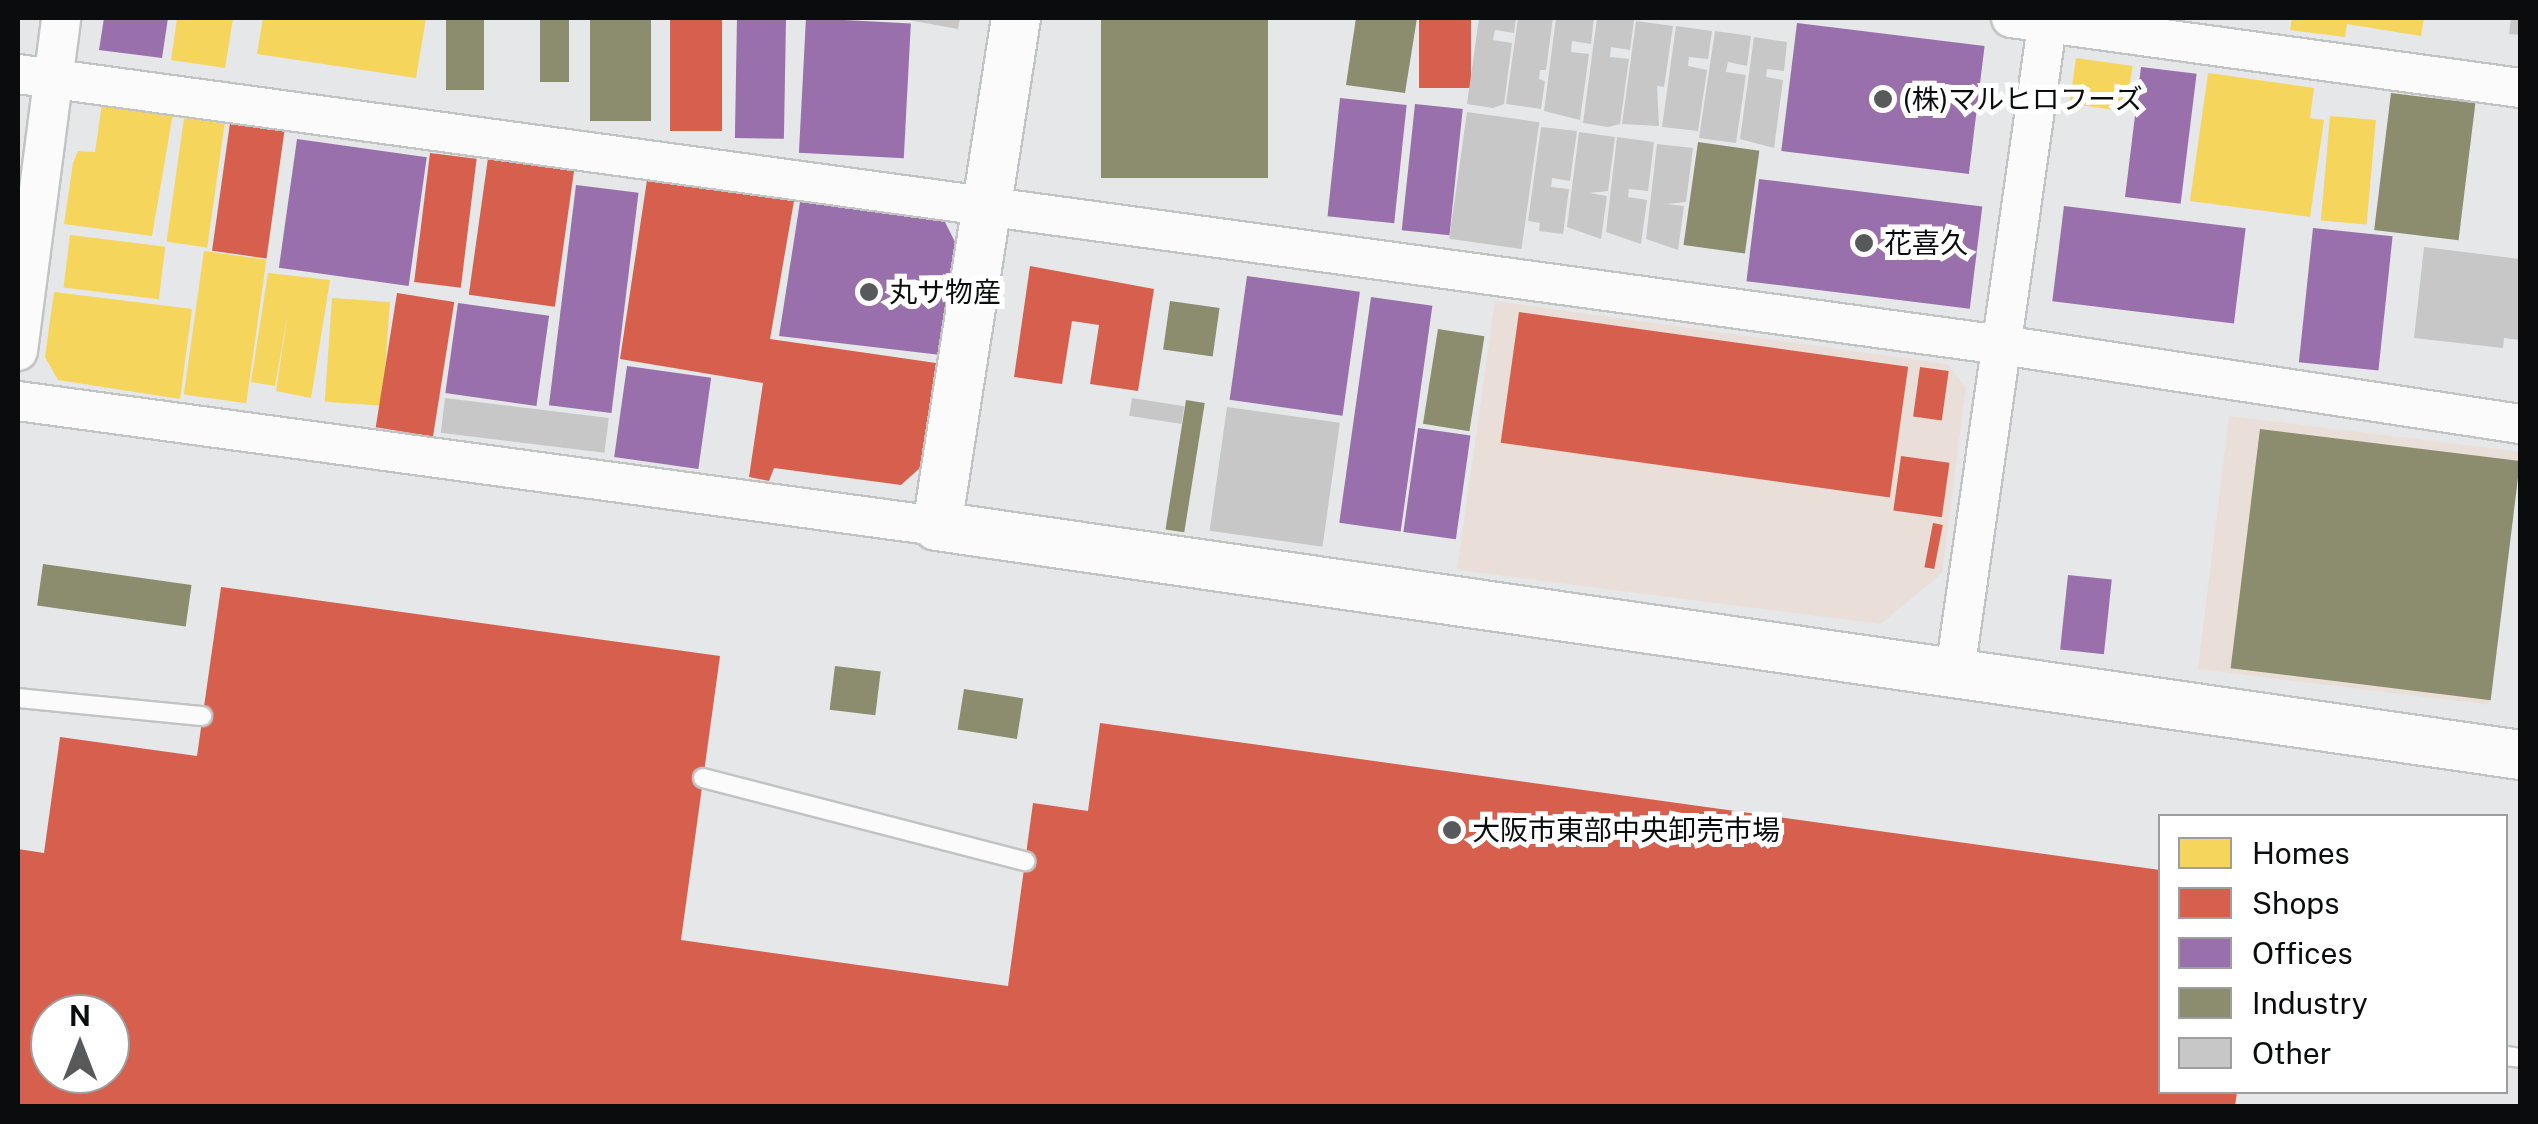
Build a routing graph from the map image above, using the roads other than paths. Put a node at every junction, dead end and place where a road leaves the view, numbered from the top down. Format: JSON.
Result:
{"nodes":[{"id":1,"x":62,"y":18,"type":"edge"},
{"id":2,"x":1016,"y":18,"type":"edge"},
{"id":3,"x":2036,"y":19,"type":"edge"},
{"id":4,"x":35,"y":76,"type":"edge"},
{"id":5,"x":2520,"y":88,"type":"edge"},
{"id":6,"x":987,"y":206,"type":"junction"},
{"id":7,"x":2002,"y":345,"type":"junction"},
{"id":8,"x":18,"y":351,"type":"edge"},
{"id":9,"x":18,"y":401,"type":"edge"},
{"id":10,"x":2520,"y":424,"type":"edge"},
{"id":11,"x":938,"y":526,"type":"junction"},
{"id":12,"x":1956,"y":671,"type":"junction"},
{"id":13,"x":18,"y":698,"type":"edge"},
{"id":14,"x":202,"y":716,"type":"dead end"},
{"id":15,"x":2520,"y":755,"type":"edge"},
{"id":16,"x":703,"y":778,"type":"dead end"},
{"id":17,"x":1026,"y":860,"type":"dead end"}],
"edges":[{"from":1,"to":4,"type":"street"},
{"from":2,"to":6,"type":"street"},
{"from":3,"to":5,"type":"street"},
{"from":3,"to":7,"type":"street"},
{"from":4,"to":6,"type":"street"},
{"from":4,"to":8,"type":"street"},
{"from":6,"to":7,"type":"street"},
{"from":6,"to":11,"type":"street"},
{"from":7,"to":10,"type":"street"},
{"from":7,"to":12,"type":"street"},
{"from":9,"to":11,"type":"street"},
{"from":11,"to":12,"type":"street"},
{"from":12,"to":15,"type":"street"},
{"from":13,"to":14,"type":"lane"},
{"from":16,"to":17,"type":"lane"}]}
